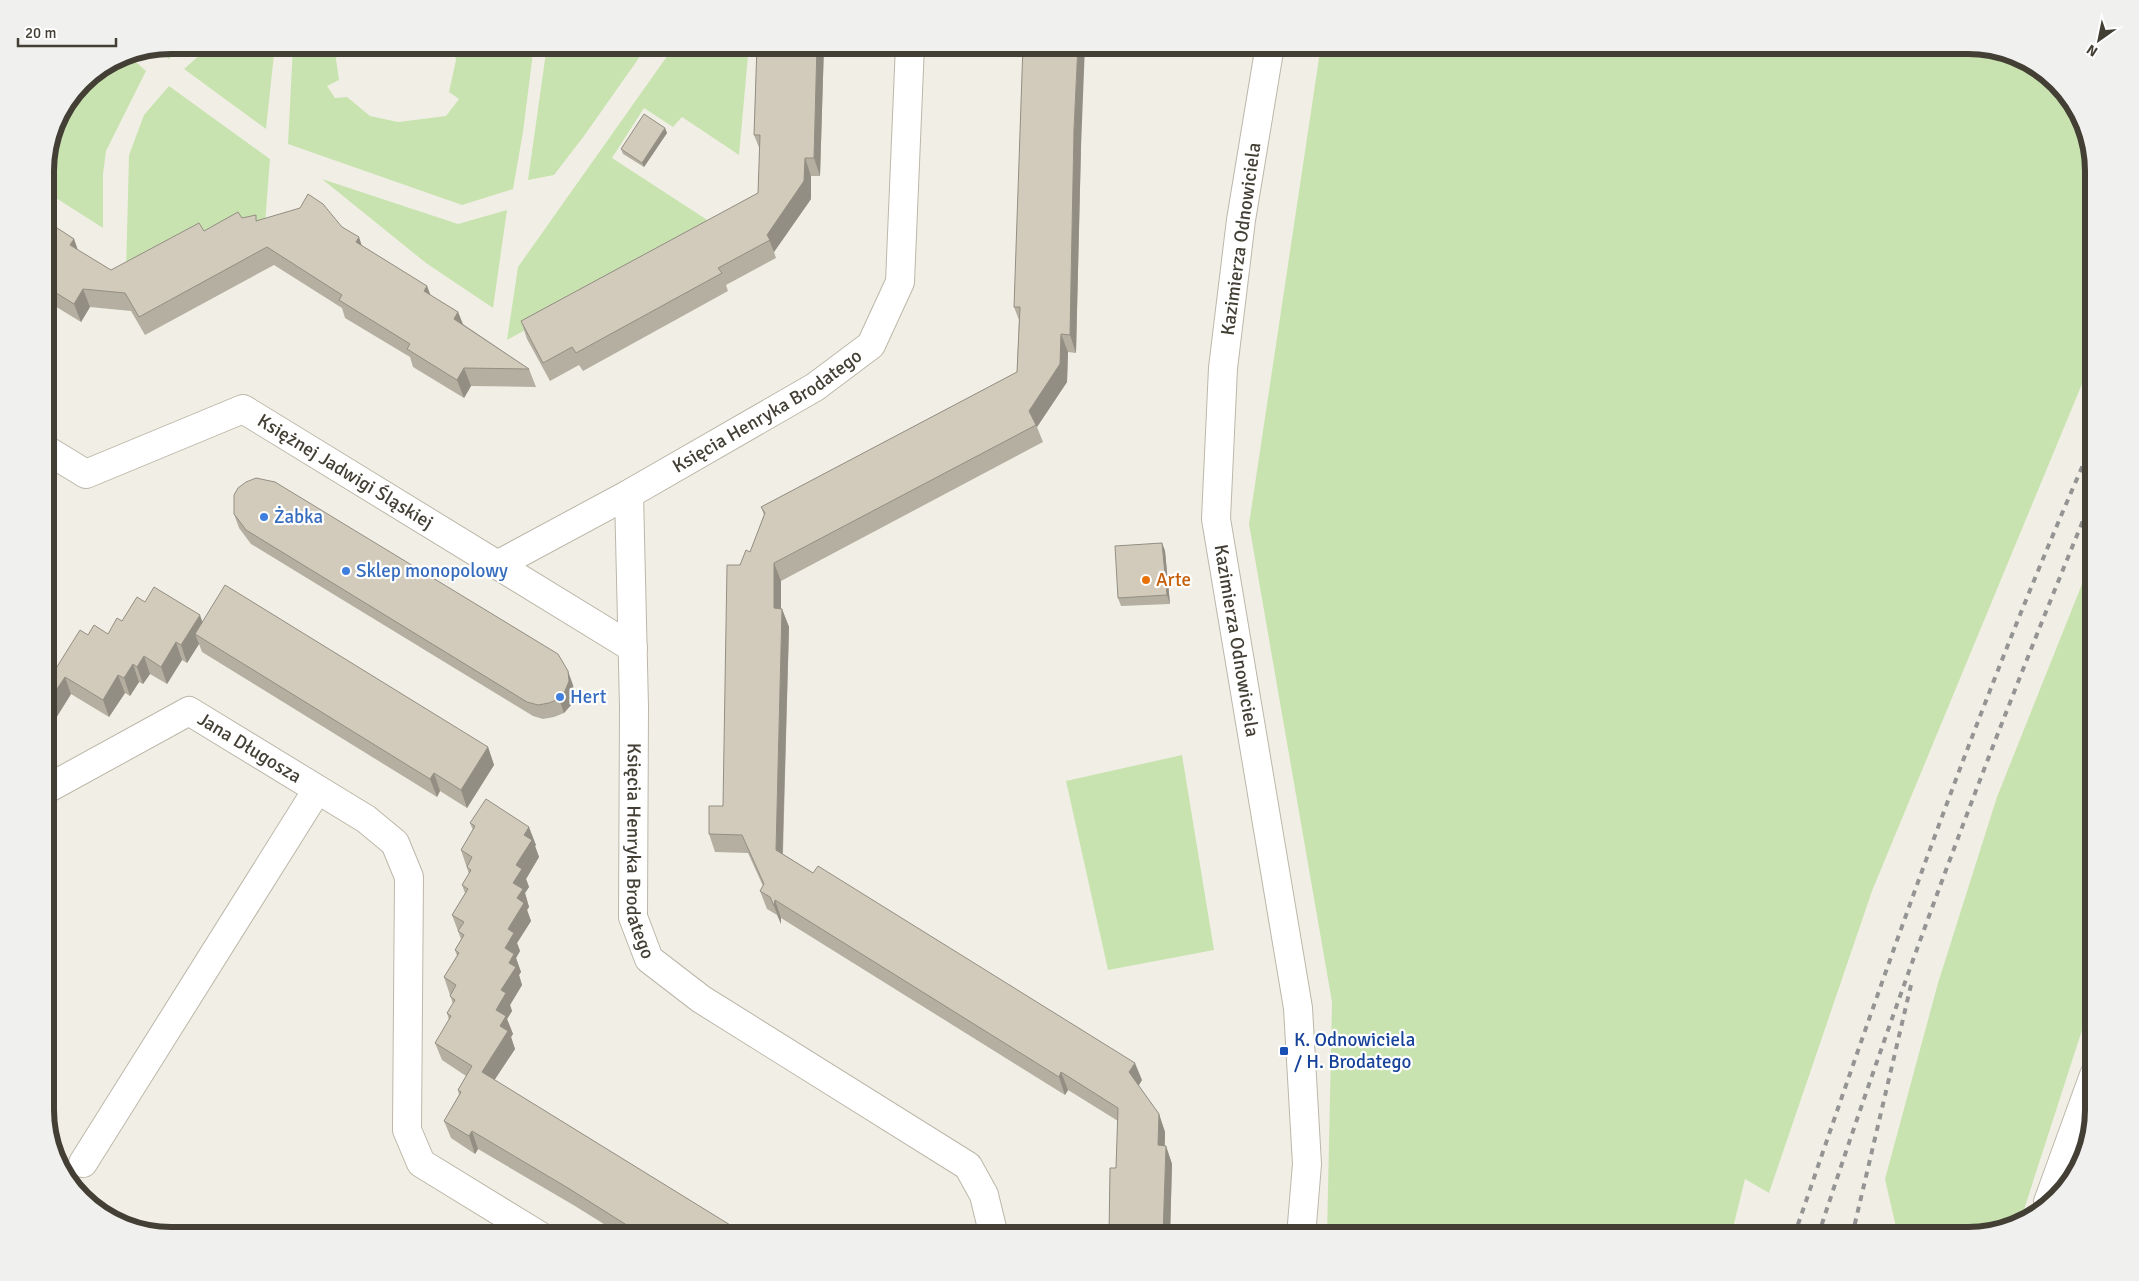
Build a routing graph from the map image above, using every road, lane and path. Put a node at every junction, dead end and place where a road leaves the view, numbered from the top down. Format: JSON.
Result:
{"nodes":[{"id":1,"x":910,"y":54,"type":"edge"},
{"id":2,"x":1269,"y":54,"type":"edge"},
{"id":3,"x":54,"y":454,"type":"edge"},
{"id":4,"x":629,"y":494,"type":"junction"},
{"id":5,"x":499,"y":564,"type":"junction"},
{"id":6,"x":633,"y":648,"type":"junction"},
{"id":7,"x":54,"y":785,"type":"edge"},
{"id":8,"x":317,"y":790,"type":"junction"},
{"id":9,"x":2085,"y":1100,"type":"edge"},
{"id":10,"x":84,"y":1163,"type":"dead end"},
{"id":11,"x":2051,"y":1192,"type":"edge"},
{"id":12,"x":525,"y":1227,"type":"edge"},
{"id":13,"x":992,"y":1227,"type":"edge"},
{"id":14,"x":1302,"y":1227,"type":"edge"}],
"edges":[{"from":1,"to":4,"type":"street","name":"Księcia Henryka Brodatego"},
{"from":2,"to":14,"type":"street","name":"Kazimierza Odnowiciela"},
{"from":3,"to":5,"type":"street","name":"Księżnej Jadwigi Śląskiej"},
{"from":4,"to":5,"type":"street","name":"Księcia Henryka Brodatego"},
{"from":4,"to":6,"type":"street","name":"Księcia Henryka Brodatego"},
{"from":5,"to":6,"type":"street","name":"Księżnej Jadwigi Śląskiej"},
{"from":6,"to":13,"type":"street","name":"Księcia Henryka Brodatego"},
{"from":7,"to":8,"type":"street","name":"Jana Długosza"},
{"from":8,"to":10,"type":"street"},
{"from":8,"to":12,"type":"street","name":"Jana Długosza"},
{"from":9,"to":11,"type":"street"}]}
